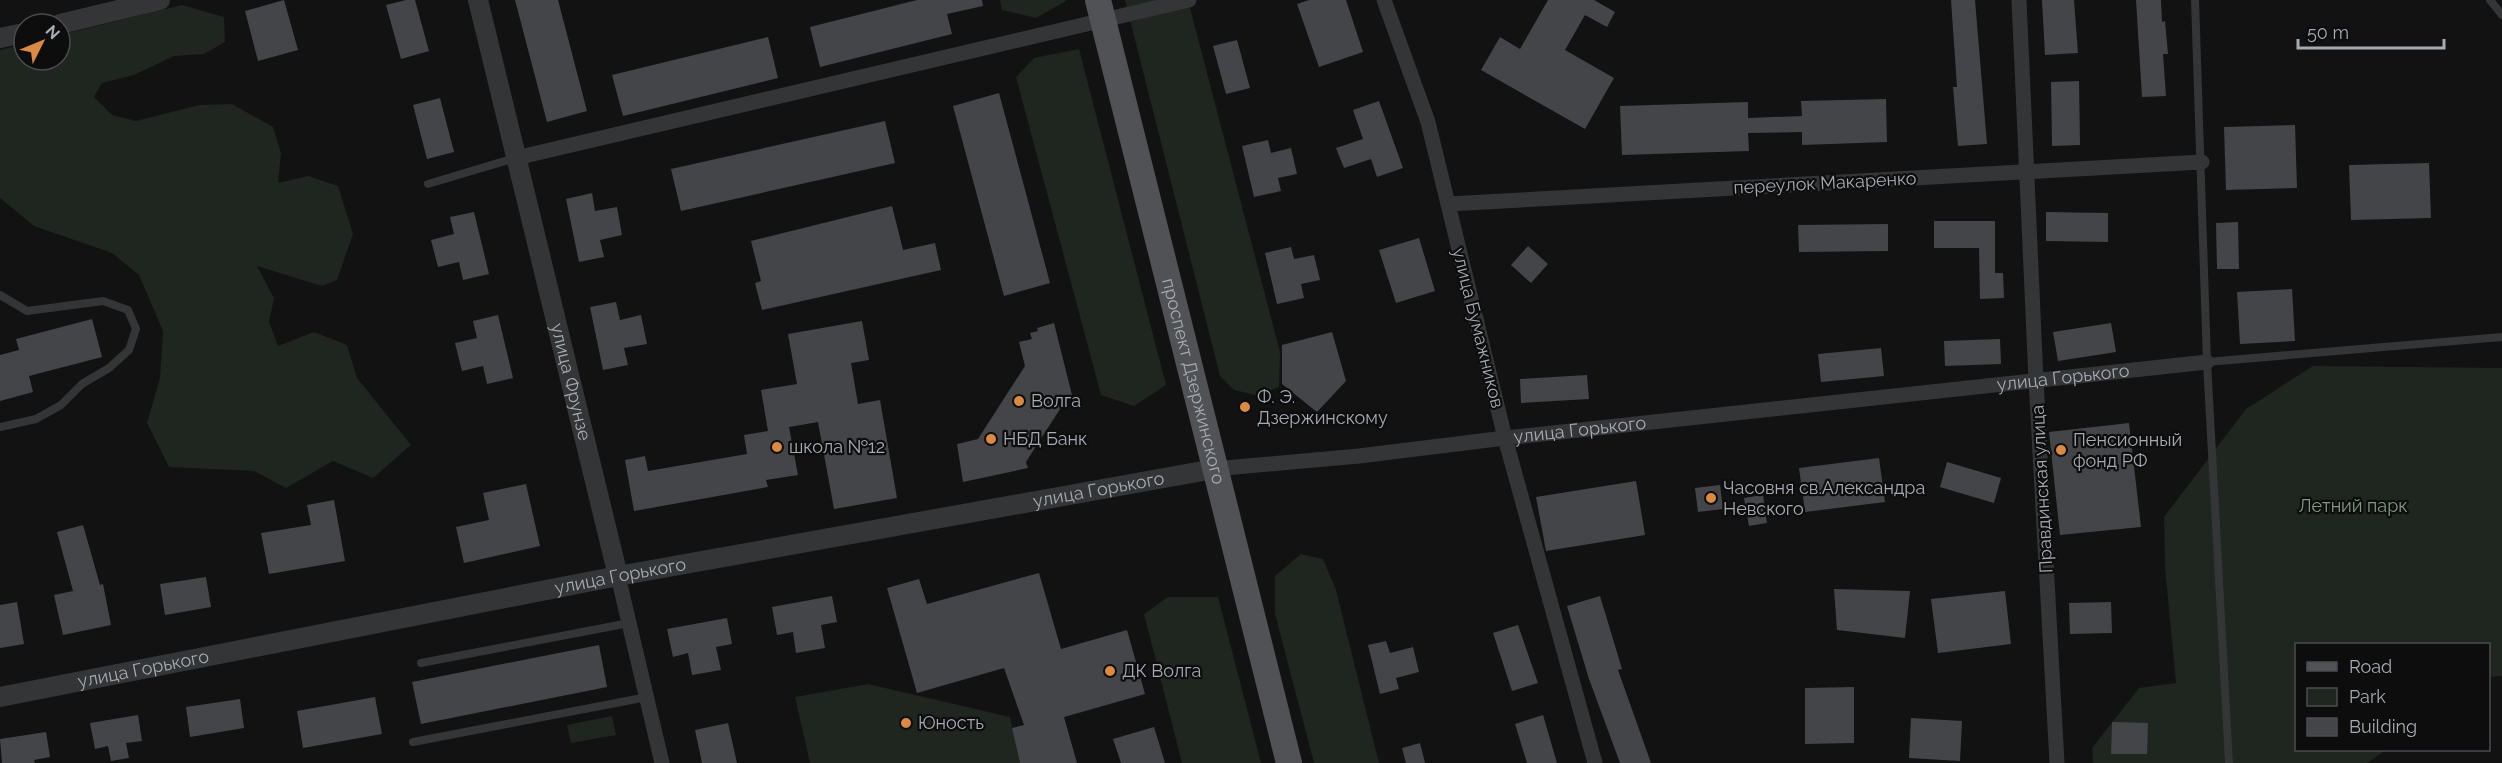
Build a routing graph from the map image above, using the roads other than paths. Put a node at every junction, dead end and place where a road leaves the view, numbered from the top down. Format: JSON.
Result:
{"nodes":[{"id":1,"x":160,"y":0,"type":"edge"},
{"id":2,"x":478,"y":0,"type":"edge"},
{"id":3,"x":1189,"y":0,"type":"edge"},
{"id":4,"x":1384,"y":0,"type":"edge"},
{"id":5,"x":2019,"y":0,"type":"edge"},
{"id":6,"x":2195,"y":0,"type":"edge"},
{"id":7,"x":2490,"y":0,"type":"edge"},
{"id":8,"x":1101,"y":10,"type":"edge"},
{"id":9,"x":2502,"y":15,"type":"edge"},
{"id":10,"x":72,"y":21,"type":"edge"},
{"id":11,"x":516,"y":158,"type":"junction"},
{"id":12,"x":2202,"y":162,"type":"junction"},
{"id":13,"x":2026,"y":172,"type":"junction"},
{"id":14,"x":428,"y":184,"type":"dead end"},
{"id":15,"x":1448,"y":204,"type":"junction"},
{"id":16,"x":0,"y":295,"type":"edge"},
{"id":17,"x":2502,"y":337,"type":"edge"},
{"id":18,"x":2207,"y":362,"type":"junction"},
{"id":19,"x":2036,"y":380,"type":"junction"},
{"id":20,"x":0,"y":427,"type":"edge"},
{"id":21,"x":1505,"y":438,"type":"junction"},
{"id":22,"x":1214,"y":470,"type":"junction"},
{"id":23,"x":618,"y":576,"type":"junction"},
{"id":24,"x":629,"y":623,"type":"junction"},
{"id":25,"x":421,"y":663,"type":"dead end"},
{"id":26,"x":0,"y":698,"type":"edge"},
{"id":27,"x":647,"y":698,"type":"junction"},
{"id":28,"x":413,"y":742,"type":"dead end"},
{"id":29,"x":662,"y":763,"type":"edge"},
{"id":30,"x":1289,"y":763,"type":"edge"},
{"id":31,"x":1595,"y":763,"type":"edge"},
{"id":32,"x":2057,"y":763,"type":"edge"},
{"id":33,"x":2229,"y":763,"type":"edge"}],
"edges":[{"from":1,"to":10,"type":"street"},
{"from":2,"to":11,"type":"street","name":"улица Фрунзе"},
{"from":3,"to":8,"type":"street"},
{"from":4,"to":15,"type":"street","name":"улица Бумажников"},
{"from":5,"to":13,"type":"street","name":"Правдинская улица"},
{"from":6,"to":12,"type":"lane"},
{"from":7,"to":9,"type":"lane"},
{"from":8,"to":11,"type":"street"},
{"from":8,"to":22,"type":"main road","name":"проспект Дзержинского"},
{"from":11,"to":14,"type":"lane"},
{"from":11,"to":23,"type":"street","name":"улица Фрунзе"},
{"from":12,"to":13,"type":"street","name":"переулок Макаренко"},
{"from":12,"to":18,"type":"lane"},
{"from":13,"to":15,"type":"street","name":"переулок Макаренко"},
{"from":13,"to":19,"type":"street","name":"Правдинская улица"},
{"from":15,"to":21,"type":"street","name":"улица Бумажников"},
{"from":16,"to":20,"type":"lane"},
{"from":17,"to":18,"type":"lane"},
{"from":18,"to":19,"type":"street","name":"улица Горького"},
{"from":18,"to":33,"type":"lane"},
{"from":19,"to":21,"type":"street","name":"улица Горького"},
{"from":19,"to":32,"type":"street","name":"Правдинская улица"},
{"from":21,"to":22,"type":"street","name":"улица Горького"},
{"from":21,"to":31,"type":"street","name":"улица Бумажников"},
{"from":22,"to":23,"type":"street","name":"улица Горького"},
{"from":22,"to":30,"type":"main road","name":"проспект Дзержинского"},
{"from":23,"to":24,"type":"street","name":"улица Фрунзе"},
{"from":23,"to":26,"type":"street","name":"улица Горького"},
{"from":24,"to":25,"type":"lane"},
{"from":24,"to":27,"type":"street","name":"улица Фрунзе"},
{"from":27,"to":28,"type":"lane"},
{"from":27,"to":29,"type":"street","name":"улица Фрунзе"}]}
